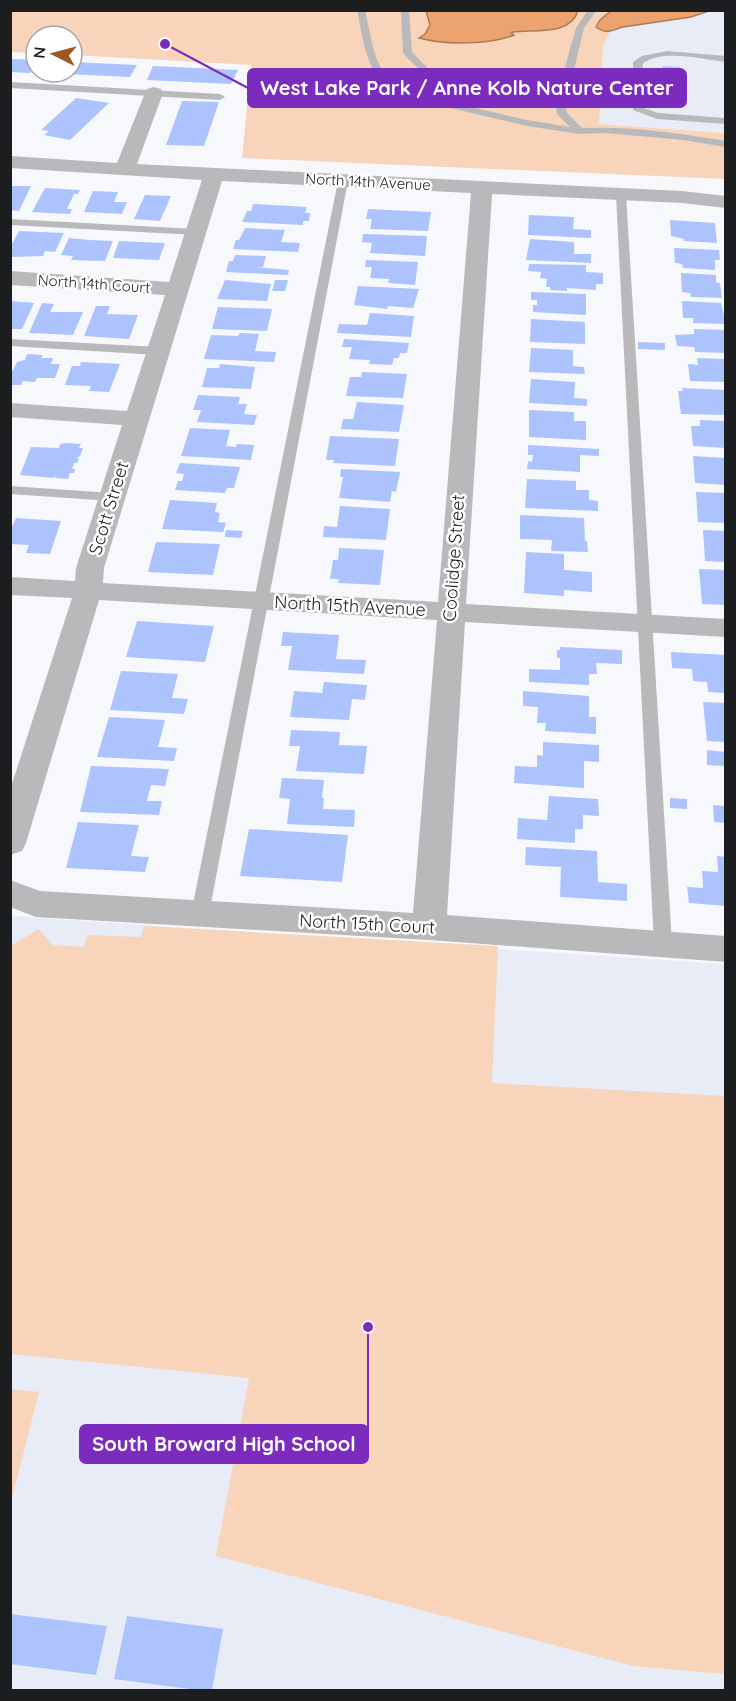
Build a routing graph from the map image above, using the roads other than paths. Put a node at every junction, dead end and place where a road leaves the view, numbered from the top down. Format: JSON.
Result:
{"nodes":[{"id":1,"x":361,"y":10,"type":"edge"},
{"id":2,"x":405,"y":10,"type":"edge"},
{"id":3,"x":593,"y":10,"type":"edge"},
{"id":4,"x":726,"y":59,"type":"edge"},
{"id":5,"x":10,"y":85,"type":"edge"},
{"id":6,"x":154,"y":93,"type":"junction"},
{"id":7,"x":558,"y":94,"type":"junction"},
{"id":8,"x":220,"y":97,"type":"dead end"},
{"id":9,"x":726,"y":121,"type":"edge"},
{"id":10,"x":580,"y":131,"type":"junction"},
{"id":11,"x":726,"y":144,"type":"edge"},
{"id":12,"x":10,"y":162,"type":"edge"},
{"id":13,"x":125,"y":169,"type":"junction"},
{"id":14,"x":214,"y":175,"type":"junction"},
{"id":15,"x":343,"y":181,"type":"junction"},
{"id":16,"x":482,"y":188,"type":"junction"},
{"id":17,"x":621,"y":195,"type":"junction"},
{"id":18,"x":726,"y":202,"type":"edge"},
{"id":19,"x":10,"y":222,"type":"edge"},
{"id":20,"x":196,"y":232,"type":"junction"},
{"id":21,"x":10,"y":278,"type":"edge"},
{"id":22,"x":178,"y":289,"type":"junction"},
{"id":23,"x":10,"y":342,"type":"edge"},
{"id":24,"x":158,"y":351,"type":"junction"},
{"id":25,"x":10,"y":410,"type":"edge"},
{"id":26,"x":136,"y":419,"type":"junction"},
{"id":27,"x":10,"y":490,"type":"edge"},
{"id":28,"x":112,"y":497,"type":"junction"},
{"id":29,"x":10,"y":586,"type":"edge"},
{"id":30,"x":88,"y":591,"type":"junction"},
{"id":31,"x":261,"y":601,"type":"junction"},
{"id":32,"x":450,"y":612,"type":"junction"},
{"id":33,"x":645,"y":624,"type":"junction"},
{"id":34,"x":726,"y":628,"type":"edge"},
{"id":35,"x":10,"y":843,"type":"edge"},
{"id":36,"x":10,"y":892,"type":"edge"},
{"id":37,"x":200,"y":914,"type":"junction"},
{"id":38,"x":429,"y":927,"type":"junction"},
{"id":39,"x":663,"y":944,"type":"junction"},
{"id":40,"x":726,"y":949,"type":"edge"}],
"edges":[{"from":1,"to":10,"type":"lane"},
{"from":2,"to":7,"type":"lane"},
{"from":3,"to":7,"type":"lane"},
{"from":4,"to":9,"type":"lane"},
{"from":5,"to":6,"type":"lane"},
{"from":6,"to":8,"type":"lane"},
{"from":6,"to":13,"type":"street"},
{"from":7,"to":10,"type":"lane"},
{"from":10,"to":11,"type":"lane"},
{"from":12,"to":13,"type":"street","name":"North 14th Avenue"},
{"from":13,"to":14,"type":"street","name":"North 14th Avenue"},
{"from":14,"to":15,"type":"street","name":"North 14th Avenue"},
{"from":14,"to":20,"type":"street","name":"Scott Street"},
{"from":15,"to":16,"type":"street","name":"North 14th Avenue"},
{"from":15,"to":31,"type":"lane"},
{"from":16,"to":17,"type":"street","name":"North 14th Avenue"},
{"from":16,"to":32,"type":"street","name":"Coolidge Street"},
{"from":17,"to":18,"type":"street","name":"North 14th Avenue"},
{"from":17,"to":33,"type":"lane"},
{"from":19,"to":20,"type":"lane"},
{"from":20,"to":22,"type":"street","name":"Scott Street"},
{"from":21,"to":22,"type":"street","name":"North 14th Court"},
{"from":22,"to":24,"type":"street","name":"Scott Street"},
{"from":23,"to":24,"type":"lane"},
{"from":24,"to":26,"type":"street","name":"Scott Street"},
{"from":25,"to":26,"type":"street"},
{"from":26,"to":28,"type":"street","name":"Scott Street"},
{"from":27,"to":28,"type":"lane"},
{"from":28,"to":30,"type":"street","name":"Scott Street"},
{"from":29,"to":30,"type":"street","name":"North 15th Avenue"},
{"from":30,"to":31,"type":"street","name":"North 15th Avenue"},
{"from":30,"to":35,"type":"street","name":"Scott Street"},
{"from":31,"to":32,"type":"street","name":"North 15th Avenue"},
{"from":31,"to":37,"type":"lane"},
{"from":32,"to":33,"type":"street","name":"North 15th Avenue"},
{"from":32,"to":38,"type":"street","name":"Coolidge Street"},
{"from":33,"to":34,"type":"street","name":"North 15th Avenue"},
{"from":33,"to":39,"type":"lane"},
{"from":36,"to":37,"type":"street","name":"North 15th Court"},
{"from":37,"to":38,"type":"street","name":"North 15th Court"},
{"from":38,"to":39,"type":"street","name":"North 15th Court"},
{"from":39,"to":40,"type":"street","name":"North 15th Court"}]}
